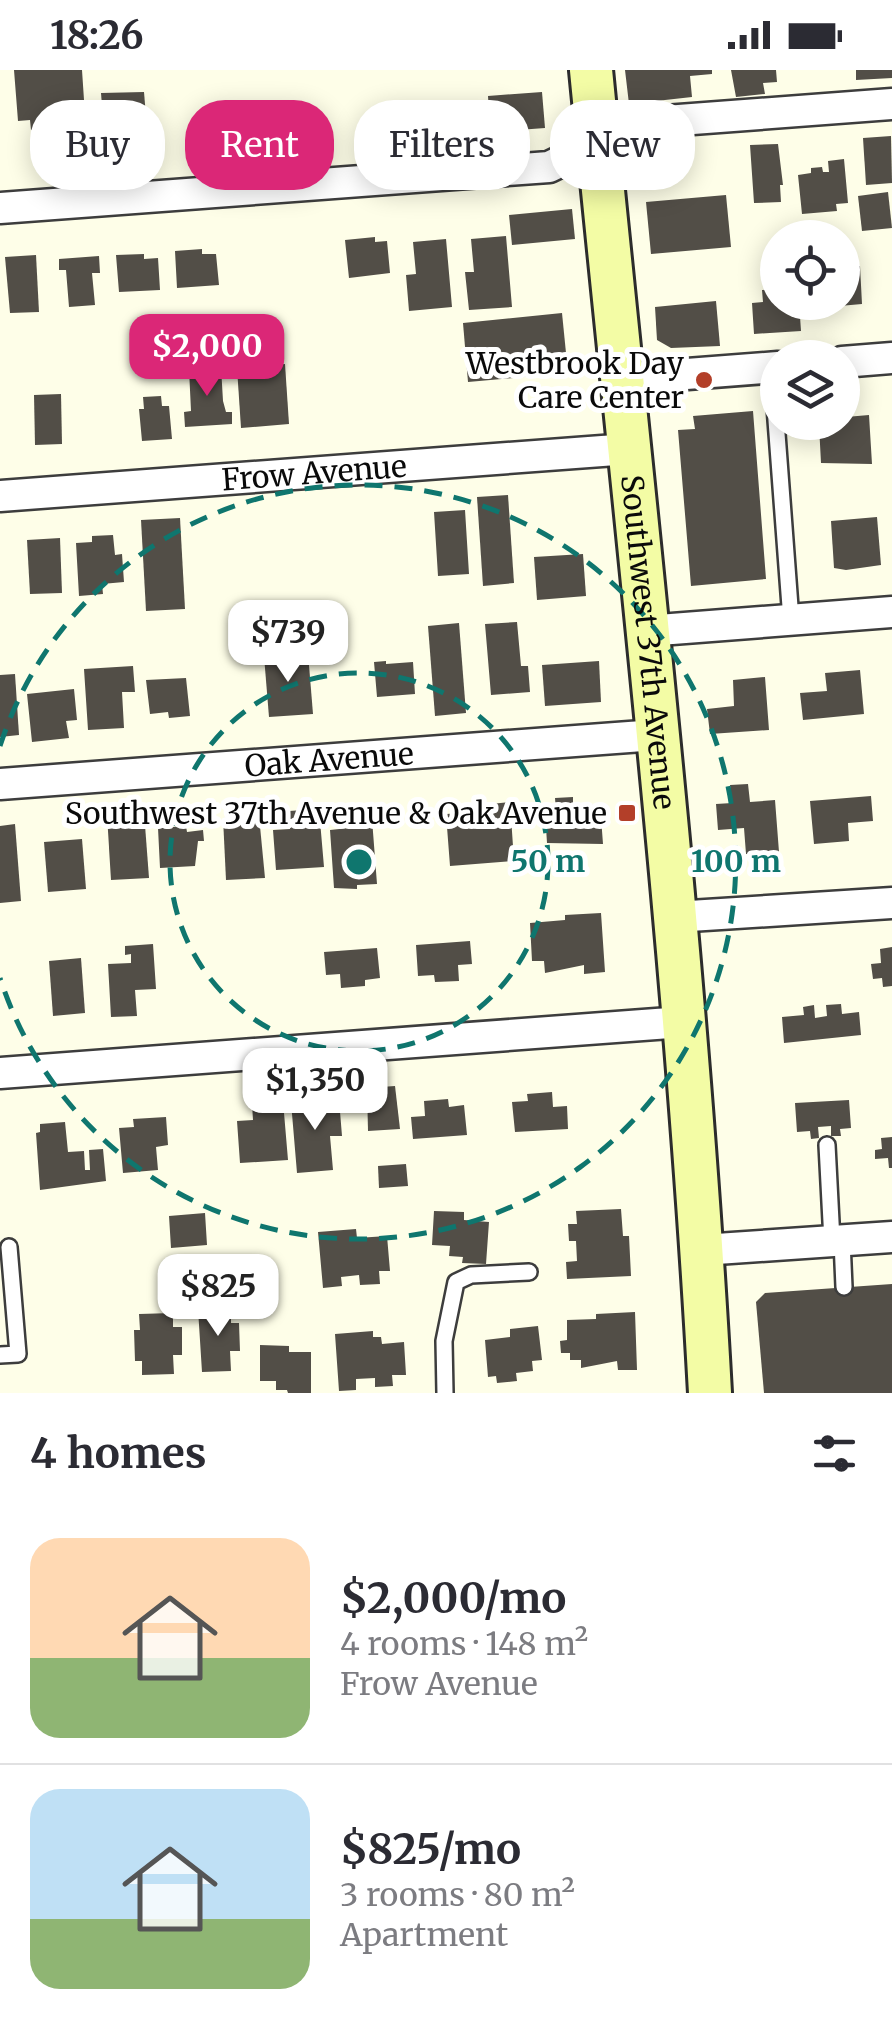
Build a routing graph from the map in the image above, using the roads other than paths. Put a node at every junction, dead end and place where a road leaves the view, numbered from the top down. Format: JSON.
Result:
{"nodes":[{"id":1,"x":591,"y":70,"type":"edge"},
{"id":2,"x":594,"y":100,"type":"edge"},
{"id":3,"x":892,"y":104,"type":"edge"},
{"id":4,"x":695,"y":120,"type":"edge"},
{"id":5,"x":550,"y":167,"type":"edge"},
{"id":6,"x":603,"y":190,"type":"edge"},
{"id":7,"x":0,"y":208,"type":"edge"},
{"id":8,"x":892,"y":358,"type":"edge"},
{"id":9,"x":860,"y":361,"type":"edge"},
{"id":10,"x":760,"y":368,"type":"edge"},
{"id":11,"x":622,"y":379,"type":"junction"},
{"id":12,"x":780,"y":440,"type":"edge"},
{"id":13,"x":629,"y":449,"type":"junction"},
{"id":14,"x":0,"y":496,"type":"edge"},
{"id":15,"x":892,"y":612,"type":"edge"},
{"id":16,"x":791,"y":620,"type":"junction"},
{"id":17,"x":646,"y":630,"type":"junction"},
{"id":18,"x":656,"y":735,"type":"junction"},
{"id":19,"x":0,"y":784,"type":"edge"},
{"id":20,"x":892,"y":903,"type":"edge"},
{"id":21,"x":674,"y":917,"type":"junction"},
{"id":22,"x":684,"y":1022,"type":"junction"},
{"id":23,"x":0,"y":1072,"type":"edge"},
{"id":24,"x":828,"y":1145,"type":"dead end"},
{"id":25,"x":892,"y":1237,"type":"edge"},
{"id":26,"x":837,"y":1241,"type":"junction"},
{"id":27,"x":10,"y":1247,"type":"dead end"},
{"id":28,"x":702,"y":1250,"type":"junction"},
{"id":29,"x":529,"y":1272,"type":"dead end"},
{"id":30,"x":844,"y":1287,"type":"dead end"},
{"id":31,"x":0,"y":1355,"type":"edge"},
{"id":32,"x":445,"y":1393,"type":"edge"},
{"id":33,"x":710,"y":1393,"type":"edge"}],
"edges":[{"from":1,"to":2,"type":"main road","name":"Southwest 37th Avenue"},
{"from":3,"to":4,"type":"street"},
{"from":5,"to":7,"type":"street"},
{"from":6,"to":11,"type":"main road","name":"Southwest 37th Avenue"},
{"from":8,"to":9,"type":"street"},
{"from":10,"to":11,"type":"street"},
{"from":11,"to":13,"type":"main road","name":"Southwest 37th Avenue"},
{"from":12,"to":16,"type":"lane"},
{"from":13,"to":14,"type":"street","name":"Frow Avenue"},
{"from":13,"to":17,"type":"main road","name":"Southwest 37th Avenue"},
{"from":15,"to":16,"type":"street"},
{"from":16,"to":17,"type":"street"},
{"from":17,"to":18,"type":"main road","name":"Southwest 37th Avenue"},
{"from":18,"to":19,"type":"street","name":"Oak Avenue"},
{"from":18,"to":21,"type":"main road","name":"Southwest 37th Avenue"},
{"from":20,"to":21,"type":"street"},
{"from":21,"to":22,"type":"main road","name":"Southwest 37th Avenue"},
{"from":22,"to":23,"type":"street"},
{"from":22,"to":28,"type":"main road","name":"Southwest 37th Avenue"},
{"from":24,"to":26,"type":"lane"},
{"from":25,"to":26,"type":"street"},
{"from":26,"to":28,"type":"street"},
{"from":26,"to":30,"type":"lane"},
{"from":27,"to":31,"type":"lane"},
{"from":28,"to":33,"type":"main road","name":"Southwest 37th Avenue"},
{"from":29,"to":32,"type":"lane"}]}
